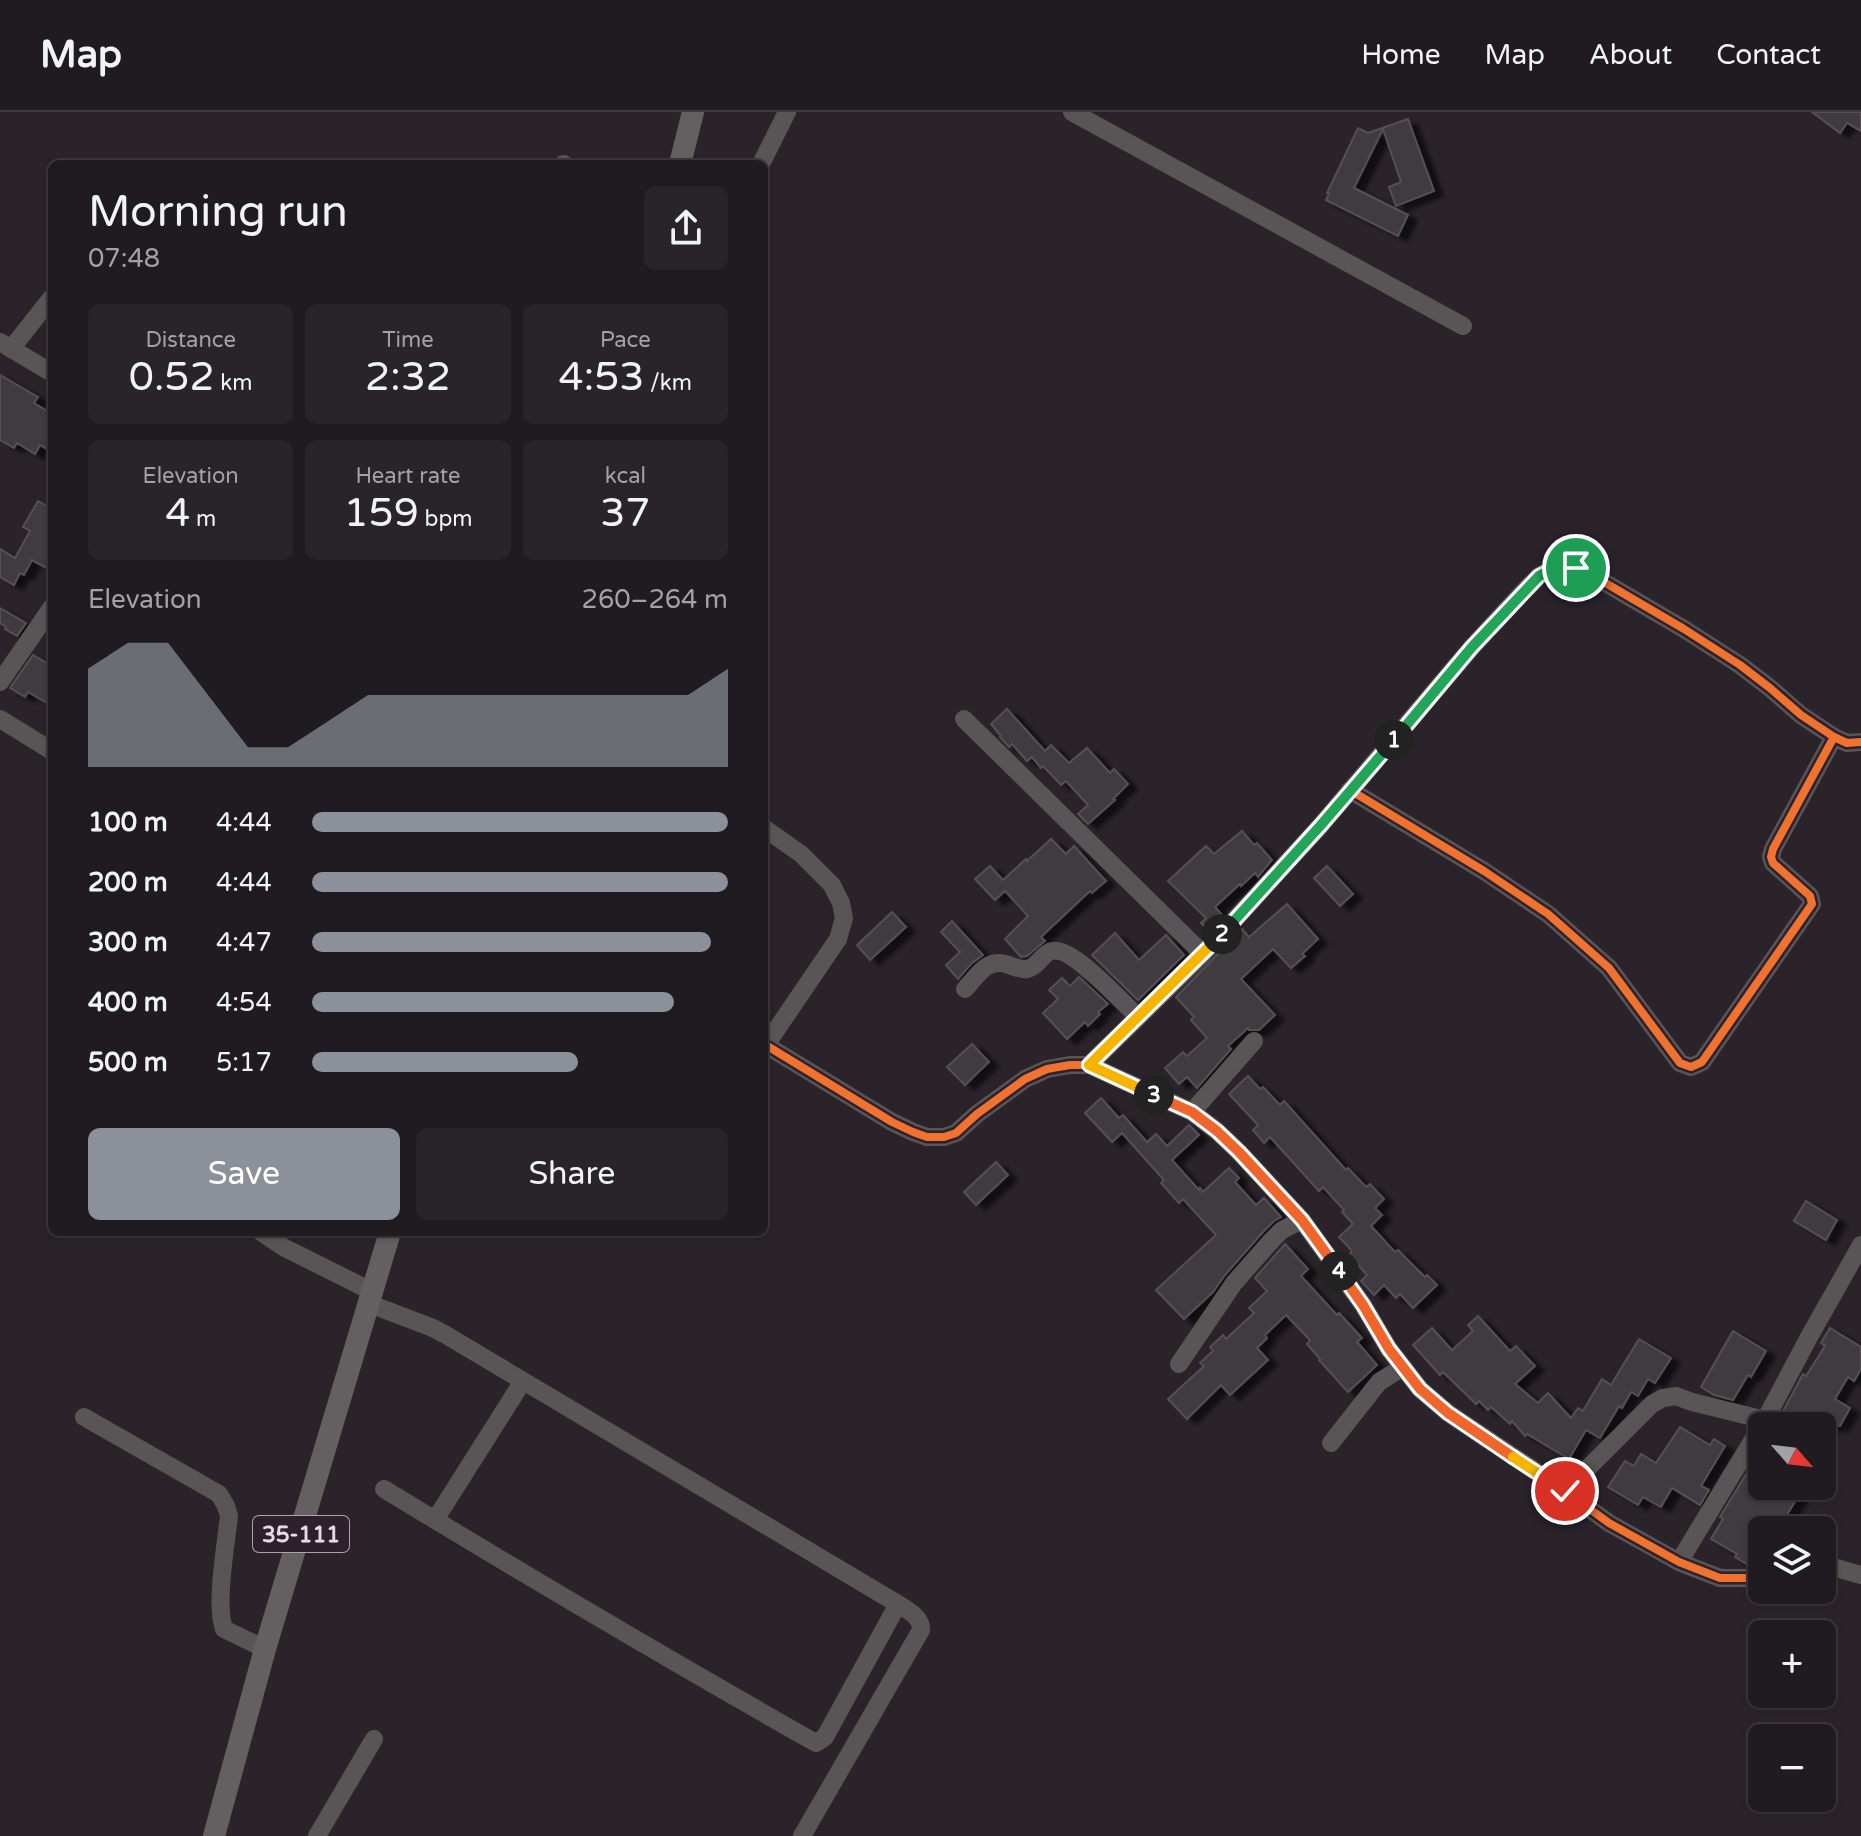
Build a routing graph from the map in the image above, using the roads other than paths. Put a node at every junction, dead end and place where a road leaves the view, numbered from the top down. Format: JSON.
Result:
{"nodes":[{"id":1,"x":693,"y":112,"type":"edge"},
{"id":2,"x":787,"y":112,"type":"edge"},
{"id":3,"x":1072,"y":112,"type":"edge"},
{"id":4,"x":681,"y":160,"type":"edge"},
{"id":5,"x":763,"y":160,"type":"edge"},
{"id":6,"x":48,"y":301,"type":"edge"},
{"id":7,"x":1463,"y":326,"type":"dead end"},
{"id":8,"x":6,"y":346,"type":"edge"},
{"id":9,"x":48,"y":371,"type":"edge"},
{"id":10,"x":48,"y":613,"type":"edge"},
{"id":11,"x":0,"y":682,"type":"edge"},
{"id":12,"x":0,"y":719,"type":"edge"},
{"id":13,"x":964,"y":719,"type":"dead end"},
{"id":14,"x":1834,"y":737,"type":"junction"},
{"id":15,"x":1861,"y":742,"type":"edge"},
{"id":16,"x":48,"y":749,"type":"edge"},
{"id":17,"x":1350,"y":790,"type":"junction"},
{"id":18,"x":768,"y":831,"type":"edge"},
{"id":19,"x":1203,"y":954,"type":"junction"},
{"id":20,"x":965,"y":989,"type":"dead end"},
{"id":21,"x":1138,"y":1017,"type":"junction"},
{"id":22,"x":768,"y":1041,"type":"edge"},
{"id":23,"x":1254,"y":1041,"type":"dead end"},
{"id":24,"x":768,"y":1047,"type":"edge"},
{"id":25,"x":1089,"y":1065,"type":"junction"},
{"id":26,"x":1192,"y":1112,"type":"junction"},
{"id":27,"x":1302,"y":1220,"type":"junction"},
{"id":28,"x":267,"y":1236,"type":"edge"},
{"id":29,"x":389,"y":1236,"type":"edge"},
{"id":30,"x":1861,"y":1245,"type":"edge"},
{"id":31,"x":372,"y":1298,"type":"junction"},
{"id":32,"x":1179,"y":1364,"type":"dead end"},
{"id":33,"x":1403,"y":1367,"type":"junction"},
{"id":34,"x":523,"y":1381,"type":"junction"},
{"id":35,"x":1769,"y":1412,"type":"edge"},
{"id":36,"x":1748,"y":1416,"type":"edge"},
{"id":37,"x":84,"y":1417,"type":"dead end"},
{"id":38,"x":1331,"y":1443,"type":"dead end"},
{"id":39,"x":1748,"y":1448,"type":"edge"},
{"id":40,"x":384,"y":1489,"type":"dead end"},
{"id":41,"x":1565,"y":1491,"type":"junction"},
{"id":42,"x":435,"y":1520,"type":"junction"},
{"id":43,"x":1679,"y":1562,"type":"junction"},
{"id":44,"x":1836,"y":1568,"type":"edge"},
{"id":45,"x":1861,"y":1575,"type":"edge"},
{"id":46,"x":1748,"y":1578,"type":"edge"},
{"id":47,"x":898,"y":1604,"type":"junction"},
{"id":48,"x":265,"y":1649,"type":"junction"},
{"id":49,"x":374,"y":1739,"type":"dead end"},
{"id":50,"x":217,"y":1835,"type":"edge"},
{"id":51,"x":317,"y":1836,"type":"edge"},
{"id":52,"x":802,"y":1836,"type":"edge"}],
"edges":[{"from":1,"to":4,"type":"main road"},
{"from":2,"to":5,"type":"street"},
{"from":3,"to":7,"type":"street"},
{"from":6,"to":8,"type":"street"},
{"from":8,"to":9,"type":"street"},
{"from":10,"to":11,"type":"street"},
{"from":12,"to":16,"type":"street"},
{"from":13,"to":19,"type":"street"},
{"from":14,"to":15,"type":"street"},
{"from":14,"to":17,"type":"street"},
{"from":14,"to":17,"type":"street"},
{"from":17,"to":19,"type":"street"},
{"from":18,"to":22,"type":"street"},
{"from":19,"to":21,"type":"street"},
{"from":20,"to":21,"type":"street"},
{"from":21,"to":25,"type":"street"},
{"from":23,"to":26,"type":"street"},
{"from":24,"to":25,"type":"street"},
{"from":25,"to":26,"type":"street"},
{"from":26,"to":27,"type":"street"},
{"from":27,"to":32,"type":"street"},
{"from":27,"to":33,"type":"street"},
{"from":28,"to":31,"type":"street"},
{"from":29,"to":31,"type":"main road","number":"35-111"},
{"from":30,"to":35,"type":"street"},
{"from":31,"to":34,"type":"street"},
{"from":31,"to":48,"type":"main road","number":"35-111"},
{"from":33,"to":38,"type":"street"},
{"from":33,"to":41,"type":"street"},
{"from":34,"to":42,"type":"street"},
{"from":34,"to":47,"type":"street"},
{"from":36,"to":41,"type":"street"},
{"from":37,"to":48,"type":"street"},
{"from":39,"to":43,"type":"street"},
{"from":40,"to":42,"type":"street"},
{"from":41,"to":43,"type":"street"},
{"from":42,"to":47,"type":"street"},
{"from":43,"to":46,"type":"street"},
{"from":44,"to":45,"type":"street"},
{"from":47,"to":52,"type":"street"},
{"from":48,"to":50,"type":"main road","number":"35-111"},
{"from":49,"to":51,"type":"street"}]}
